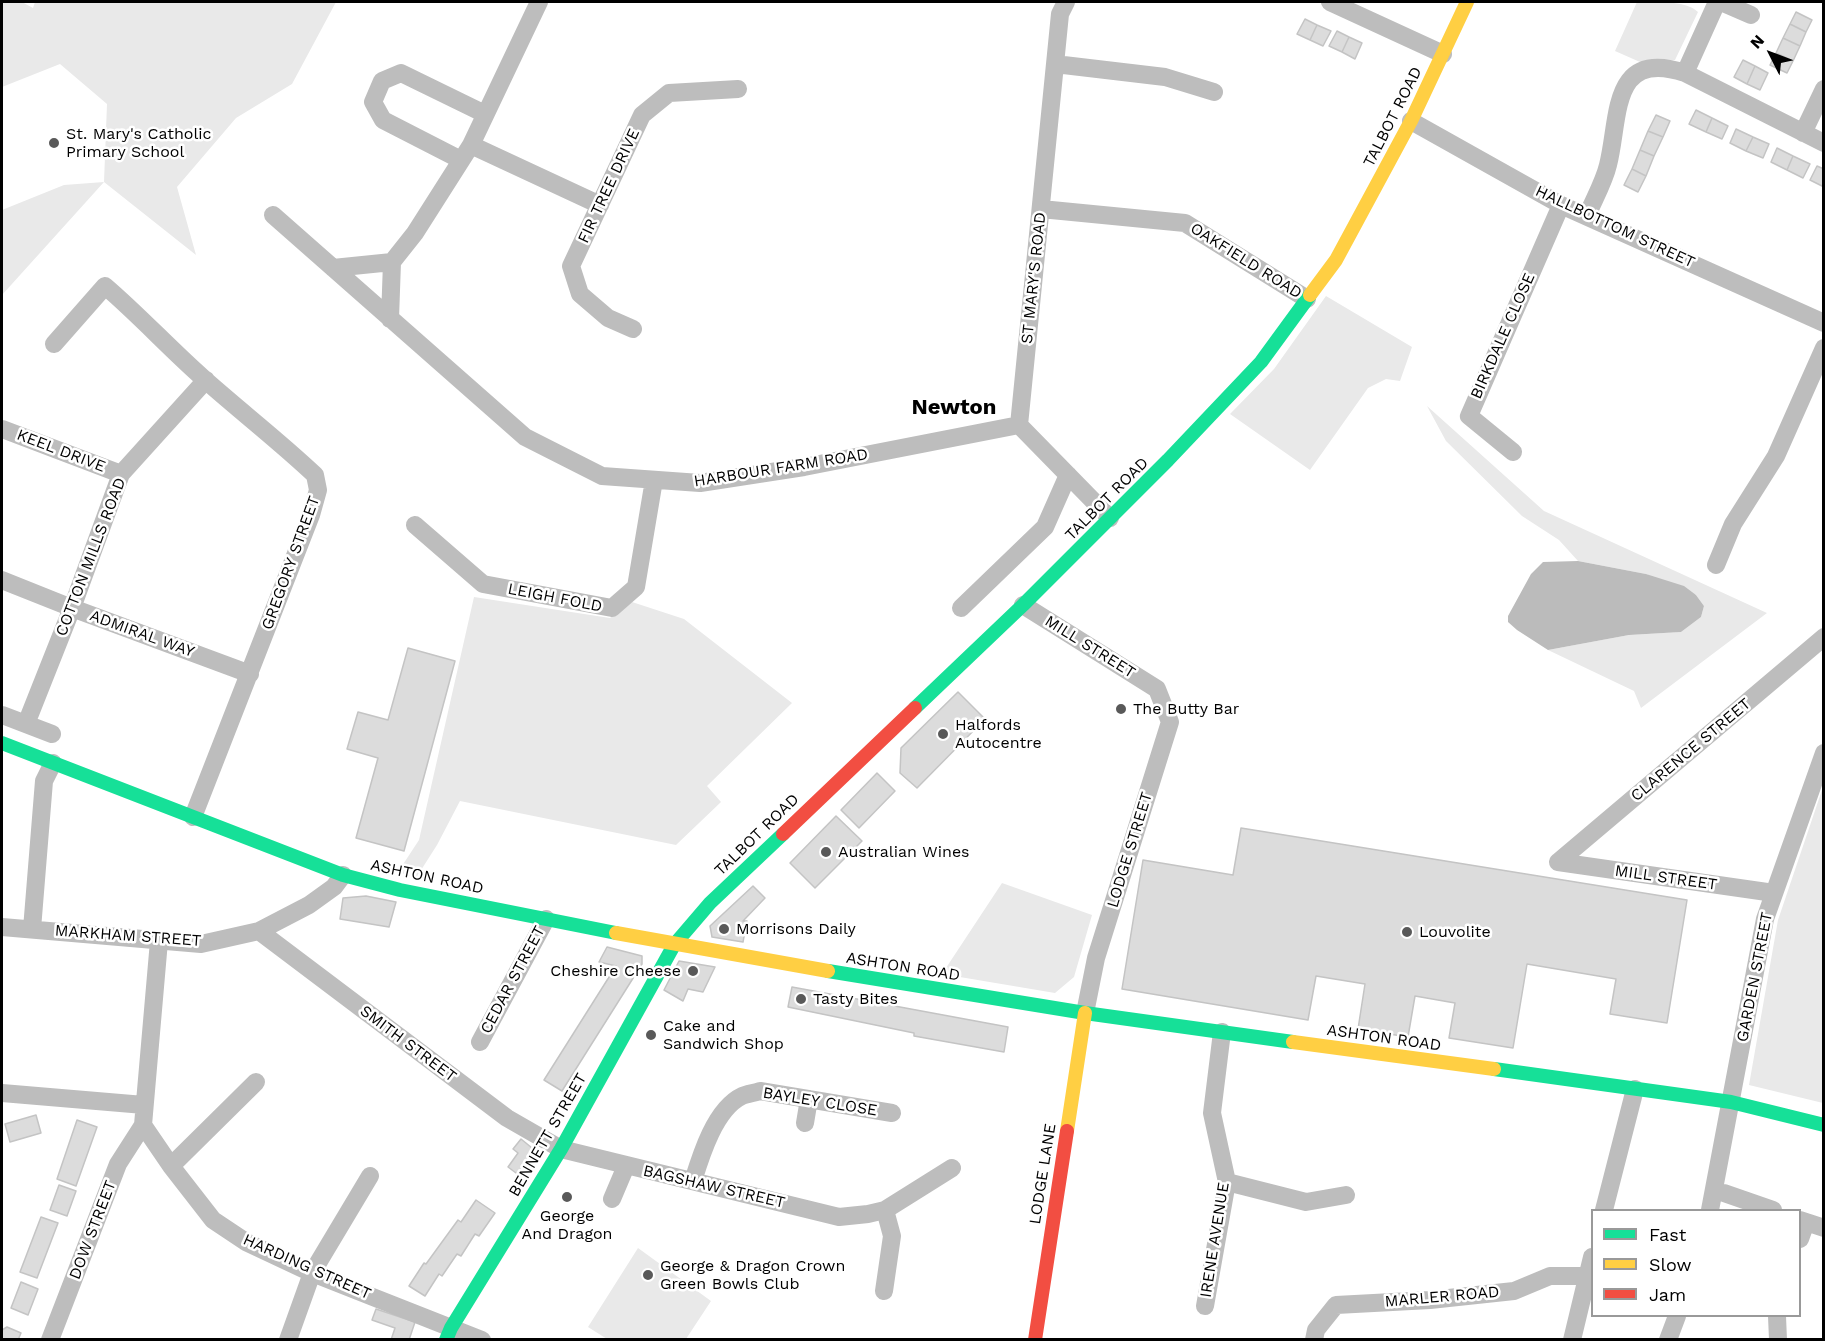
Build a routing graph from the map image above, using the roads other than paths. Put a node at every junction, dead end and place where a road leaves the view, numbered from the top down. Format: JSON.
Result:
{"nodes":[{"id":1,"x":539,"y":2,"type":"edge"},
{"id":2,"x":1066,"y":2,"type":"edge"},
{"id":3,"x":1330,"y":2,"type":"edge"},
{"id":4,"x":1467,"y":2,"type":"edge"},
{"id":5,"x":1719,"y":2,"type":"edge"},
{"id":6,"x":1752,"y":15,"type":"dead end"},
{"id":7,"x":1443,"y":54,"type":"junction"},
{"id":8,"x":1055,"y":64,"type":"junction"},
{"id":9,"x":1685,"y":73,"type":"junction"},
{"id":10,"x":738,"y":89,"type":"dead end"},
{"id":11,"x":1824,"y":89,"type":"edge"},
{"id":12,"x":1214,"y":92,"type":"dead end"},
{"id":13,"x":485,"y":114,"type":"junction"},
{"id":14,"x":1411,"y":121,"type":"junction"},
{"id":15,"x":1803,"y":133,"type":"junction"},
{"id":16,"x":1824,"y":142,"type":"edge"},
{"id":17,"x":466,"y":152,"type":"junction"},
{"id":18,"x":600,"y":205,"type":"junction"},
{"id":19,"x":1561,"y":205,"type":"junction"},
{"id":20,"x":1041,"y":208,"type":"junction"},
{"id":21,"x":273,"y":215,"type":"dead end"},
{"id":22,"x":1587,"y":216,"type":"junction"},
{"id":23,"x":392,"y":262,"type":"junction"},
{"id":24,"x":333,"y":268,"type":"junction"},
{"id":25,"x":1307,"y":299,"type":"junction"},
{"id":26,"x":390,"y":319,"type":"junction"},
{"id":27,"x":1824,"y":323,"type":"edge"},
{"id":28,"x":633,"y":329,"type":"dead end"},
{"id":29,"x":54,"y":344,"type":"dead end"},
{"id":30,"x":1824,"y":348,"type":"edge"},
{"id":31,"x":206,"y":380,"type":"junction"},
{"id":32,"x":1019,"y":425,"type":"junction"},
{"id":33,"x":2,"y":429,"type":"edge"},
{"id":34,"x":1513,"y":452,"type":"dead end"},
{"id":35,"x":121,"y":474,"type":"junction"},
{"id":36,"x":1068,"y":475,"type":"junction"},
{"id":37,"x":654,"y":480,"type":"junction"},
{"id":38,"x":1110,"y":518,"type":"junction"},
{"id":39,"x":415,"y":525,"type":"dead end"},
{"id":40,"x":1716,"y":565,"type":"dead end"},
{"id":41,"x":2,"y":580,"type":"edge"},
{"id":42,"x":1023,"y":605,"type":"junction"},
{"id":43,"x":72,"y":608,"type":"junction"},
{"id":44,"x":961,"y":608,"type":"dead end"},
{"id":45,"x":1824,"y":637,"type":"edge"},
{"id":46,"x":250,"y":674,"type":"junction"},
{"id":47,"x":1157,"y":689,"type":"joint"},
{"id":48,"x":2,"y":715,"type":"edge"},
{"id":49,"x":26,"y":724,"type":"junction"},
{"id":50,"x":52,"y":734,"type":"dead end"},
{"id":51,"x":2,"y":743,"type":"edge"},
{"id":52,"x":1824,"y":753,"type":"edge"},
{"id":53,"x":53,"y":763,"type":"junction"},
{"id":54,"x":193,"y":817,"type":"junction"},
{"id":55,"x":1558,"y":862,"type":"joint"},
{"id":56,"x":343,"y":875,"type":"junction"},
{"id":57,"x":1774,"y":894,"type":"junction"},
{"id":58,"x":546,"y":919,"type":"junction"},
{"id":59,"x":2,"y":927,"type":"edge"},
{"id":60,"x":32,"y":928,"type":"junction"},
{"id":61,"x":259,"y":931,"type":"junction"},
{"id":62,"x":159,"y":941,"type":"junction"},
{"id":63,"x":674,"y":945,"type":"junction"},
{"id":64,"x":1084,"y":1013,"type":"junction"},
{"id":65,"x":1222,"y":1032,"type":"junction"},
{"id":66,"x":480,"y":1042,"type":"dead end"},
{"id":67,"x":255,"y":1082,"type":"dead end"},
{"id":68,"x":1635,"y":1089,"type":"junction"},
{"id":69,"x":2,"y":1094,"type":"edge"},
{"id":70,"x":809,"y":1099,"type":"junction"},
{"id":71,"x":1731,"y":1102,"type":"junction"},
{"id":72,"x":144,"y":1105,"type":"junction"},
{"id":73,"x":892,"y":1113,"type":"dead end"},
{"id":74,"x":806,"y":1124,"type":"dead end"},
{"id":75,"x":143,"y":1125,"type":"junction"},
{"id":76,"x":1824,"y":1125,"type":"edge"},
{"id":77,"x":561,"y":1149,"type":"junction"},
{"id":78,"x":171,"y":1166,"type":"junction"},
{"id":79,"x":626,"y":1166,"type":"junction"},
{"id":80,"x":952,"y":1168,"type":"dead end"},
{"id":81,"x":370,"y":1176,"type":"dead end"},
{"id":82,"x":693,"y":1181,"type":"junction"},
{"id":83,"x":1227,"y":1182,"type":"junction"},
{"id":84,"x":1724,"y":1193,"type":"dead end"},
{"id":85,"x":1346,"y":1195,"type":"dead end"},
{"id":86,"x":612,"y":1199,"type":"dead end"},
{"id":87,"x":1604,"y":1209,"type":"edge"},
{"id":88,"x":1710,"y":1209,"type":"edge"},
{"id":89,"x":1770,"y":1209,"type":"edge"},
{"id":90,"x":876,"y":1212,"type":"junction"},
{"id":91,"x":1802,"y":1227,"type":"edge"},
{"id":92,"x":1824,"y":1228,"type":"edge"},
{"id":93,"x":1591,"y":1265,"type":"edge"},
{"id":94,"x":312,"y":1273,"type":"junction"},
{"id":95,"x":1588,"y":1276,"type":"junction"},
{"id":96,"x":884,"y":1292,"type":"dead end"},
{"id":97,"x":1205,"y":1306,"type":"dead end"},
{"id":98,"x":1677,"y":1317,"type":"edge"},
{"id":99,"x":1777,"y":1317,"type":"edge"},
{"id":100,"x":448,"y":1334,"type":"edge"},
{"id":101,"x":50,"y":1340,"type":"edge"},
{"id":102,"x":288,"y":1340,"type":"edge"},
{"id":103,"x":482,"y":1340,"type":"edge"},
{"id":104,"x":1035,"y":1340,"type":"edge"},
{"id":105,"x":1314,"y":1340,"type":"edge"},
{"id":106,"x":1572,"y":1340,"type":"edge"},
{"id":107,"x":1668,"y":1340,"type":"edge"},
{"id":108,"x":1778,"y":1340,"type":"edge"}],
"edges":[{"from":1,"to":13,"type":"street"},
{"from":2,"to":8,"type":"street","name":"ST MARY'S ROAD"},
{"from":3,"to":7,"type":"street"},
{"from":4,"to":7,"type":"street","name":"TALBOT ROAD"},
{"from":5,"to":6,"type":"street"},
{"from":5,"to":9,"type":"street"},
{"from":7,"to":14,"type":"street","name":"TALBOT ROAD"},
{"from":8,"to":12,"type":"street"},
{"from":8,"to":20,"type":"street","name":"ST MARY'S ROAD"},
{"from":9,"to":15,"type":"street"},
{"from":9,"to":22,"type":"street"},
{"from":10,"to":18,"type":"street","name":"FIR TREE DRIVE"},
{"from":11,"to":15,"type":"street"},
{"from":13,"to":17,"type":"street"},
{"from":13,"to":17,"type":"street"},
{"from":14,"to":19,"type":"street","name":"HALLBOTTOM STREET"},
{"from":14,"to":25,"type":"street","name":"TALBOT ROAD"},
{"from":15,"to":16,"type":"street"},
{"from":17,"to":18,"type":"street"},
{"from":17,"to":23,"type":"street"},
{"from":18,"to":28,"type":"street","name":"FIR TREE DRIVE"},
{"from":19,"to":22,"type":"street","name":"HALLBOTTOM STREET"},
{"from":19,"to":34,"type":"street","name":"BIRKDALE CLOSE"},
{"from":20,"to":25,"type":"street","name":"OAKFIELD ROAD"},
{"from":20,"to":32,"type":"street","name":"ST MARY'S ROAD"},
{"from":21,"to":24,"type":"street","name":"HARBOUR FARM ROAD"},
{"from":22,"to":27,"type":"street","name":"HALLBOTTOM STREET"},
{"from":23,"to":24,"type":"street"},
{"from":23,"to":26,"type":"street"},
{"from":24,"to":26,"type":"street","name":"HARBOUR FARM ROAD"},
{"from":25,"to":38,"type":"street","name":"TALBOT ROAD"},
{"from":26,"to":37,"type":"street","name":"HARBOUR FARM ROAD"},
{"from":29,"to":31,"type":"street","name":"GREGORY STREET"},
{"from":30,"to":40,"type":"street"},
{"from":31,"to":35,"type":"street","name":"COTTON MILLS ROAD"},
{"from":31,"to":46,"type":"street","name":"GREGORY STREET"},
{"from":32,"to":36,"type":"street"},
{"from":32,"to":37,"type":"street","name":"HARBOUR FARM ROAD"},
{"from":33,"to":35,"type":"street","name":"KEEL DRIVE"},
{"from":35,"to":43,"type":"street","name":"COTTON MILLS ROAD"},
{"from":36,"to":38,"type":"street"},
{"from":36,"to":44,"type":"street"},
{"from":37,"to":39,"type":"street","name":"LEIGH FOLD"},
{"from":38,"to":42,"type":"street","name":"TALBOT ROAD"},
{"from":41,"to":43,"type":"street","name":"ADMIRAL WAY"},
{"from":42,"to":47,"type":"street","name":"MILL STREET"},
{"from":42,"to":63,"type":"street","name":"TALBOT ROAD"},
{"from":43,"to":46,"type":"street","name":"ADMIRAL WAY"},
{"from":43,"to":49,"type":"street","name":"COTTON MILLS ROAD"},
{"from":45,"to":55,"type":"street","name":"CLARENCE STREET"},
{"from":46,"to":54,"type":"street","name":"GREGORY STREET"},
{"from":47,"to":64,"type":"street","name":"LODGE STREET"},
{"from":48,"to":49,"type":"street"},
{"from":49,"to":50,"type":"street"},
{"from":51,"to":53,"type":"street","name":"ASHTON ROAD"},
{"from":52,"to":57,"type":"street","name":"GARDEN STREET"},
{"from":53,"to":54,"type":"street","name":"ASHTON ROAD"},
{"from":53,"to":60,"type":"street"},
{"from":54,"to":56,"type":"street","name":"ASHTON ROAD"},
{"from":55,"to":57,"type":"street","name":"MILL STREET"},
{"from":56,"to":58,"type":"street","name":"ASHTON ROAD"},
{"from":56,"to":61,"type":"street","name":"MARKHAM STREET"},
{"from":57,"to":71,"type":"street","name":"GARDEN STREET"},
{"from":58,"to":63,"type":"street","name":"ASHTON ROAD"},
{"from":58,"to":66,"type":"street","name":"CEDAR STREET"},
{"from":59,"to":60,"type":"street","name":"MARKHAM STREET"},
{"from":60,"to":62,"type":"street","name":"MARKHAM STREET"},
{"from":61,"to":62,"type":"street","name":"MARKHAM STREET"},
{"from":61,"to":77,"type":"street","name":"SMITH STREET"},
{"from":62,"to":72,"type":"street"},
{"from":63,"to":64,"type":"street","name":"ASHTON ROAD"},
{"from":63,"to":77,"type":"street","name":"BENNETT STREET"},
{"from":64,"to":65,"type":"street","name":"ASHTON ROAD"},
{"from":64,"to":104,"type":"street","name":"LODGE LANE"},
{"from":65,"to":68,"type":"street","name":"ASHTON ROAD"},
{"from":65,"to":83,"type":"street","name":"IRENE AVENUE"},
{"from":67,"to":78,"type":"street"},
{"from":68,"to":71,"type":"street","name":"ASHTON ROAD"},
{"from":68,"to":87,"type":"street"},
{"from":69,"to":72,"type":"street"},
{"from":70,"to":73,"type":"street","name":"BAYLEY CLOSE"},
{"from":70,"to":74,"type":"street"},
{"from":70,"to":82,"type":"street","name":"BAYLEY CLOSE"},
{"from":71,"to":76,"type":"street","name":"ASHTON ROAD"},
{"from":71,"to":88,"type":"street","name":"GARDEN STREET"},
{"from":72,"to":75,"type":"street"},
{"from":75,"to":78,"type":"street","name":"HARDING STREET"},
{"from":75,"to":101,"type":"street","name":"DOW STREET"},
{"from":77,"to":79,"type":"street","name":"BAGSHAW STREET"},
{"from":77,"to":100,"type":"street","name":"BENNETT STREET"},
{"from":78,"to":94,"type":"street","name":"HARDING STREET"},
{"from":79,"to":82,"type":"street","name":"BAGSHAW STREET"},
{"from":79,"to":86,"type":"street"},
{"from":80,"to":90,"type":"street"},
{"from":81,"to":94,"type":"street"},
{"from":82,"to":90,"type":"street","name":"BAGSHAW STREET"},
{"from":83,"to":85,"type":"street"},
{"from":83,"to":97,"type":"street","name":"IRENE AVENUE"},
{"from":84,"to":89,"type":"street"},
{"from":90,"to":96,"type":"street"},
{"from":91,"to":92,"type":"street"},
{"from":93,"to":95,"type":"street"},
{"from":94,"to":100,"type":"street","name":"HARDING STREET"},
{"from":94,"to":102,"type":"street"},
{"from":95,"to":105,"type":"street","name":"MARLER ROAD"},
{"from":95,"to":106,"type":"street"},
{"from":98,"to":107,"type":"street"},
{"from":99,"to":108,"type":"street"},
{"from":100,"to":103,"type":"street","name":"HARDING STREET"}]}
